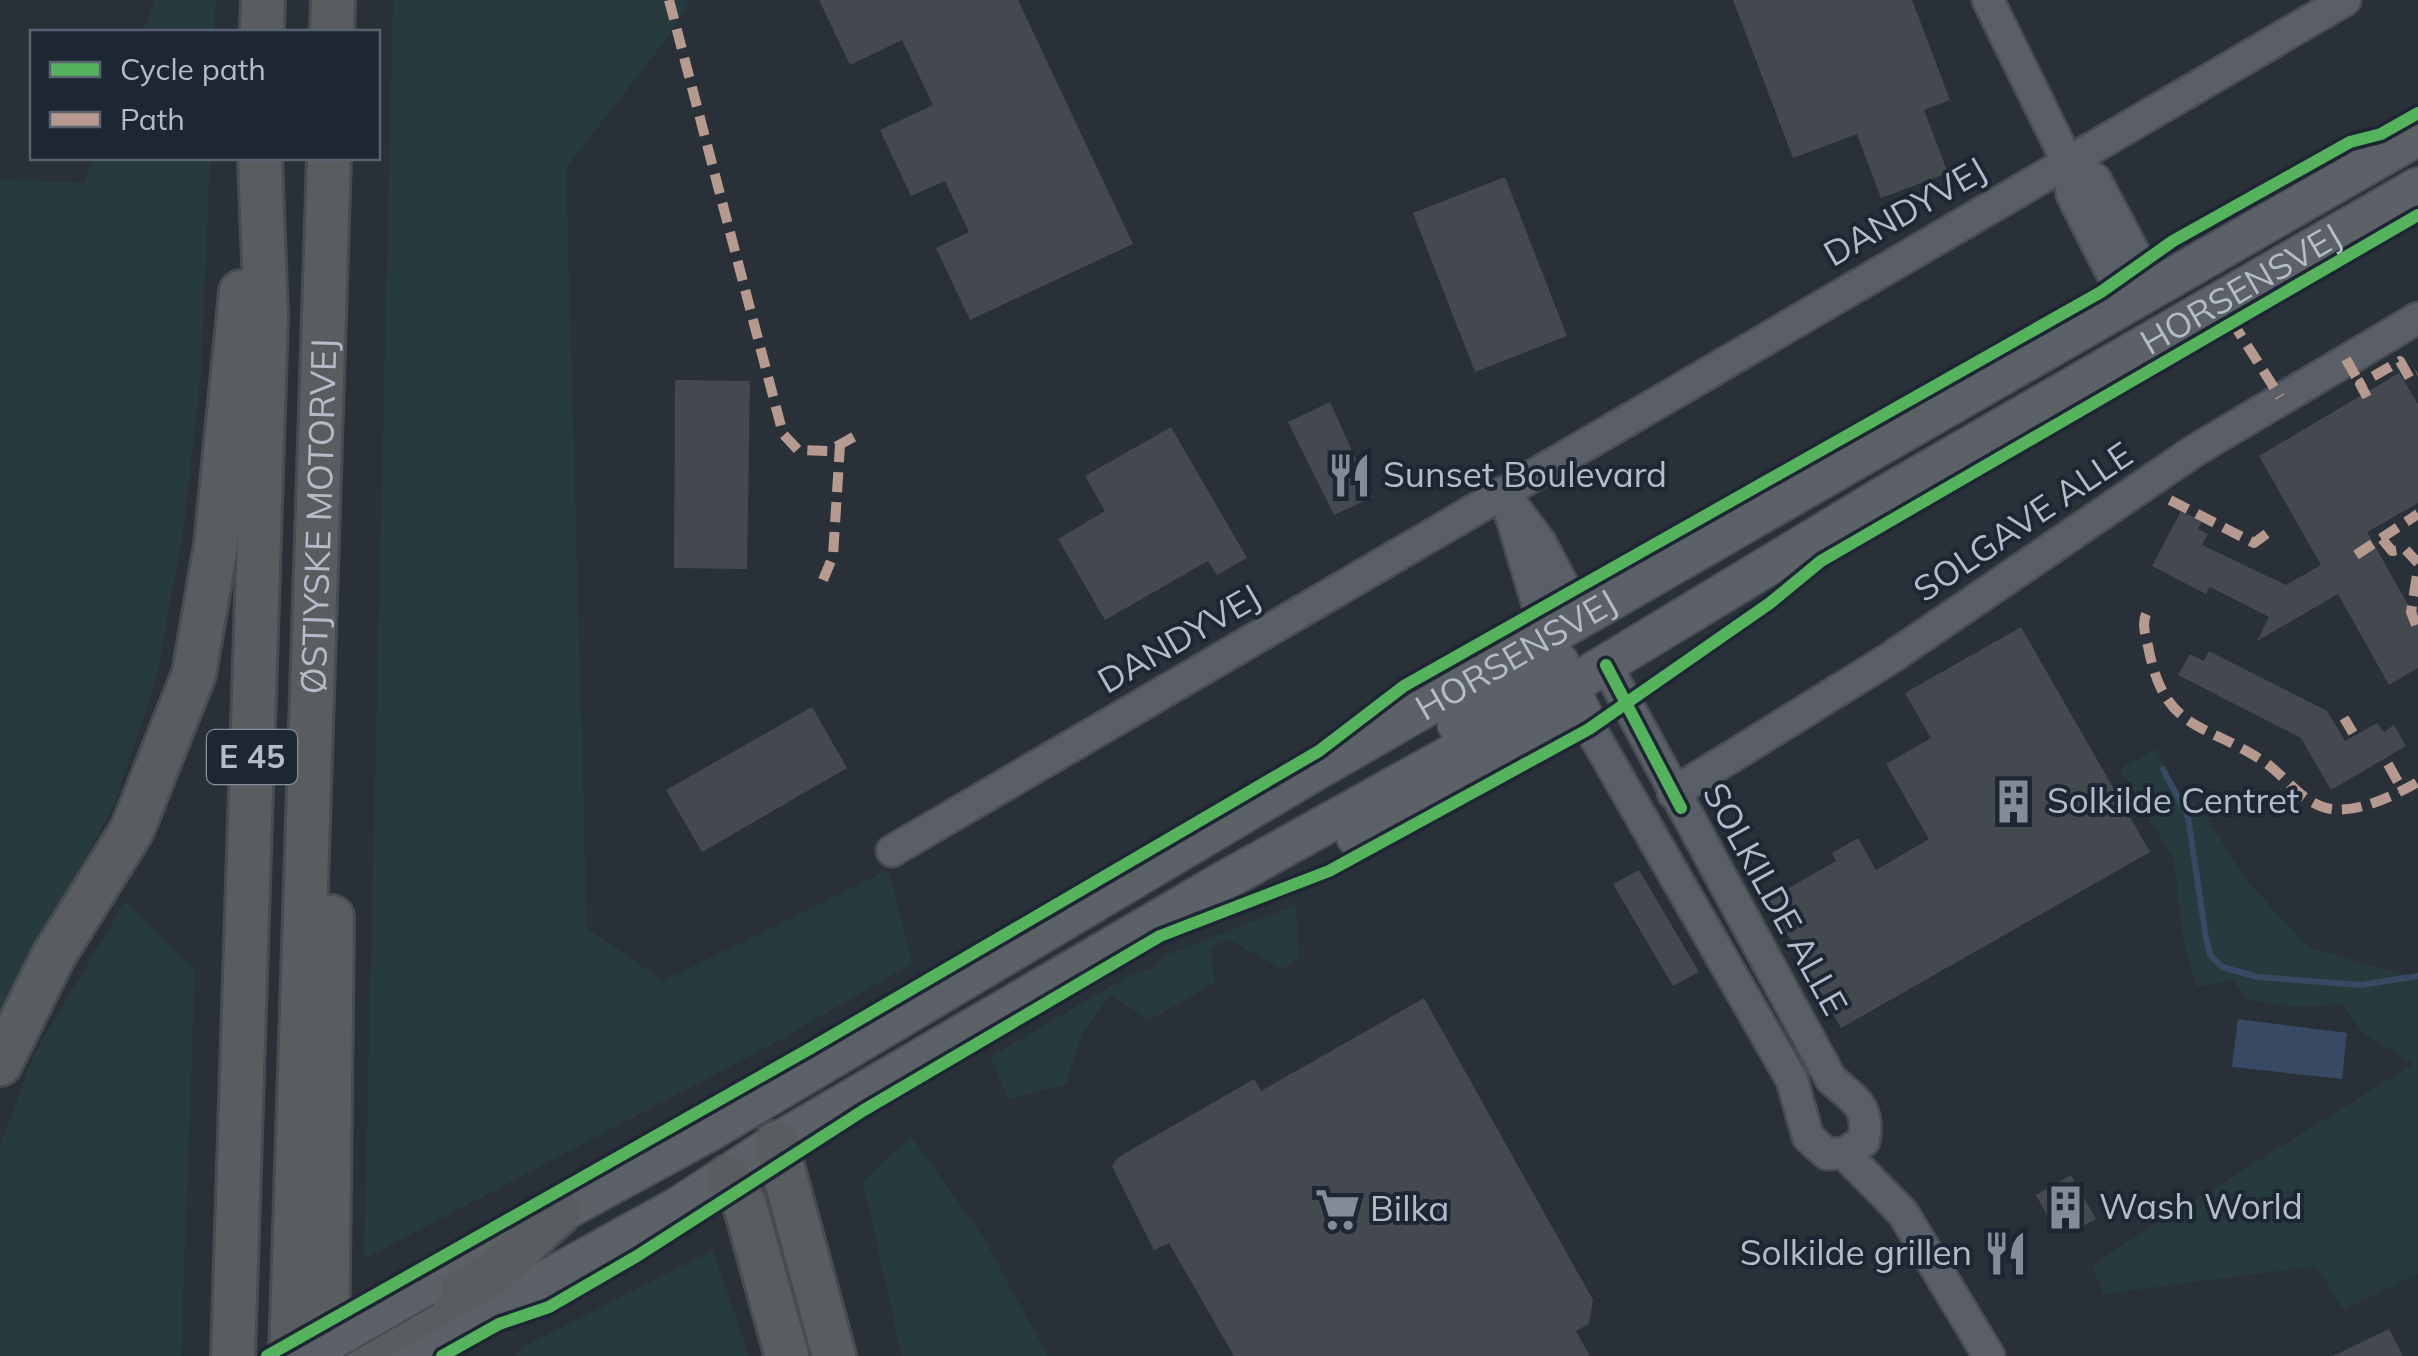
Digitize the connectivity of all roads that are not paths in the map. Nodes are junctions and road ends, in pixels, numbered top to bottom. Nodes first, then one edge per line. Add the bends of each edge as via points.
1 (263, 0) edge
2 (333, 0) edge
3 (1988, 0) edge
4 (2345, 0) edge
5 (262, 30) edge
6 (332, 30) edge
7 (2413, 138) edge
8 (258, 160) edge
9 (258, 160) edge
10 (330, 160) edge
11 (2068, 163) junction
12 (2418, 187) edge
13 (2140, 278) junction
14 (2418, 318) edge
15 (2166, 332) junction
16 (1504, 492) junction
17 (1887, 494) junction
18 (1595, 645) junction
19 (318, 662) junction
20 (1565, 676) junction
21 (1673, 792) junction
22 (892, 851) dead end
23 (1224, 881) junction
24 (0, 1064) edge
25 (747, 1135) junction
26 (1854, 1147) junction
27 (728, 1177) junction
28 (558, 1213) joint
29 (421, 1325) edge
30 (234, 1356) edge
31 (291, 1356) edge
32 (304, 1356) edge
33 (328, 1356) edge
34 (348, 1356) edge
35 (787, 1356) edge
36 (834, 1356) edge
37 (1989, 1356) edge

1 - 5 highway
2 - 6 highway
3 - 11 street
4 - 11 street, DANDYVEJ
7 - 13 main road, HORSENSVEJ
8 - 24 highway via 216,545 194,674 132,830 54,956
9 - 30 highway, ØSTJYSKE MOTORVEJ / E 45 via 266,316
10 - 19 highway, ØSTJYSKE MOTORVEJ / E 45
11 - 13 street via 2072,195 2116,280
11 - 16 street, DANDYVEJ
12 - 15 main road, HORSENSVEJ
13 - 15 main road
13 - 17 main road via 2138,319 2115,340 1939,443
13 - 18 main road, HORSENSVEJ via 1793,496 1745,547
14 - 21 street, SOLGAVE ALLE via 2194,451 1892,657
15 - 17 main road, HORSENSVEJ
16 - 18 street via 1540,542
16 - 20 street
16 - 22 street, DANDYVEJ
17 - 18 main road, HORSENSVEJ
18 - 20 main road, HORSENSVEJ
18 - 20 main road, HORSENSVEJ
18 - 21 street, SOLKILDE ALLE
19 - 31 highway, ØSTJYSKE MOTORVEJ / E 45
19 - 33 highway via 333,805
20 - 23 main road, HORSENSVEJ
20 - 23 main road via 1284,871
20 - 25 main road, HORSENSVEJ via 1315,771 973,976
20 - 26 street, SOLKILDE ALLE via 1792,1080 1808,1137 1827,1154
21 - 26 street, SOLKILDE ALLE via 1832,1079 1861,1102 1866,1116
23 - 25 main road, HORSENSVEJ
25 - 27 main road, HORSENSVEJ
25 - 28 main road, HORSENSVEJ
25 - 36 highway
26 - 37 street, SOLKILDE ALLE via 1903,1213
27 - 29 main road, HORSENSVEJ
27 - 35 highway via 745,1206
28 - 29 highway via 495,1272
29 - 32 main road, HORSENSVEJ, bridge
29 - 34 highway

